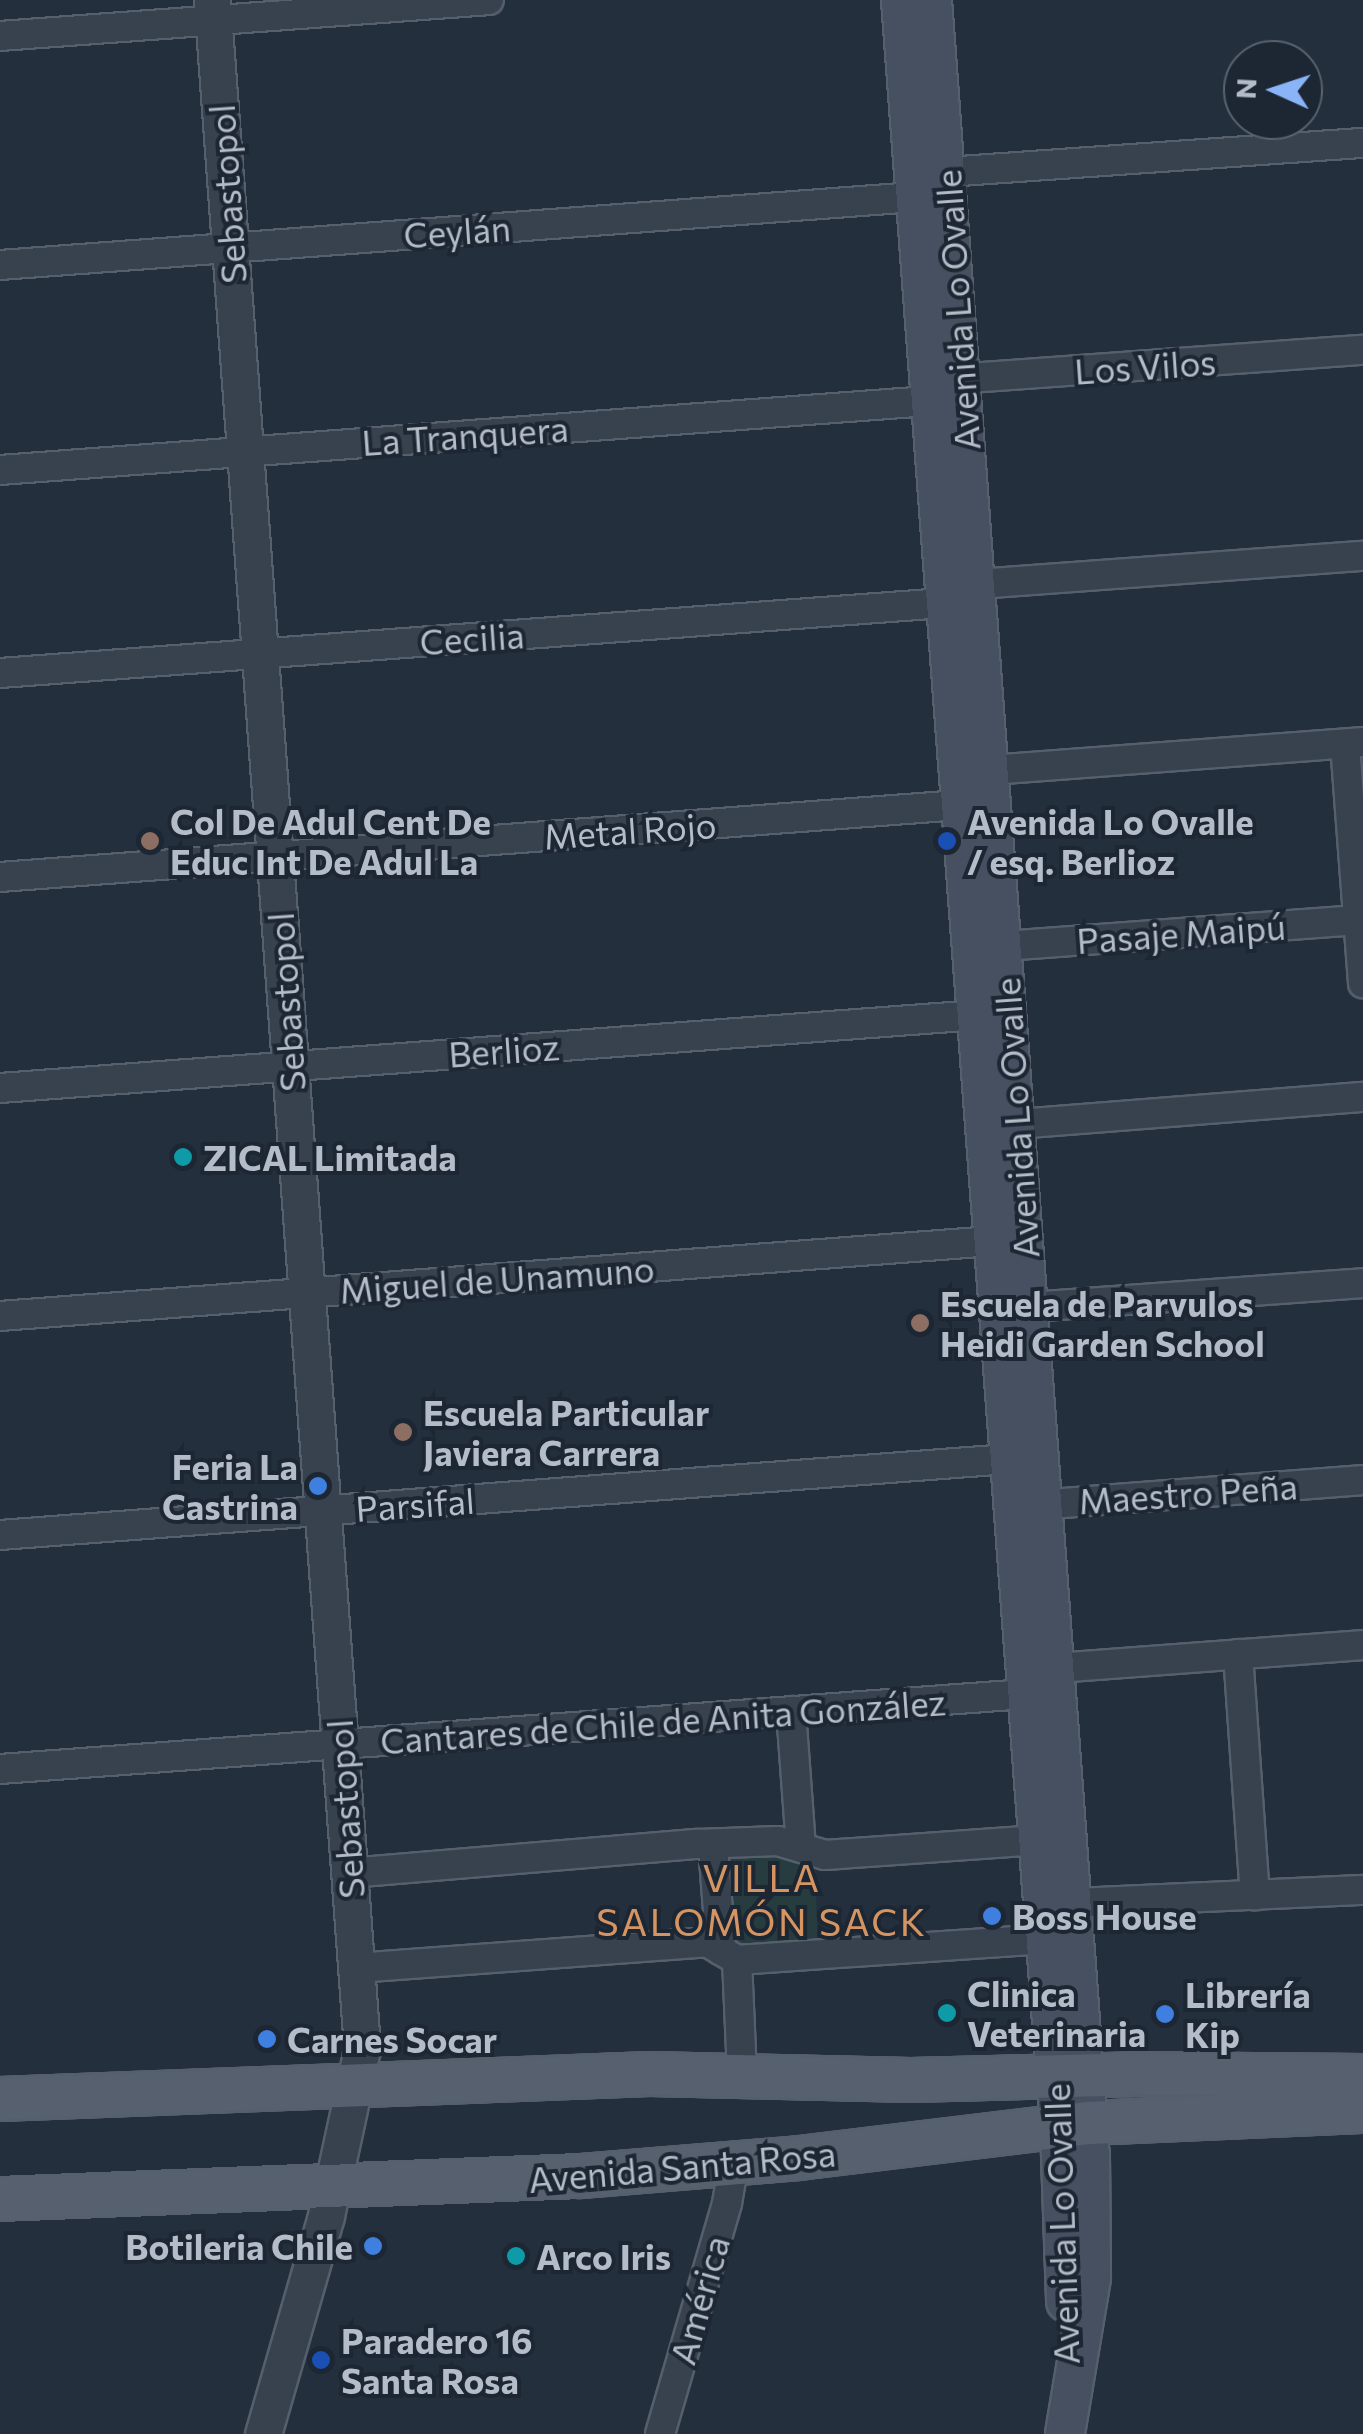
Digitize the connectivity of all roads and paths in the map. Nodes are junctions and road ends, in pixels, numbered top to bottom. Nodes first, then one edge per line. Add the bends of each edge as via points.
1 (490, 0) edge
2 (901, 0) edge
3 (932, 0) edge
4 (213, 10) edge
5 (0, 36) edge
6 (1363, 142) edge
7 (946, 172) junction
8 (915, 197) junction
9 (230, 247) junction
10 (0, 265) edge
11 (1363, 350) edge
12 (940, 387) junction
13 (246, 452) junction
14 (0, 470) edge
15 (1363, 556) edge
16 (978, 584) junction
17 (945, 603) junction
18 (260, 654) junction
19 (0, 673) edge
20 (1354, 743) edge
21 (991, 770) junction
22 (960, 805) junction
23 (275, 856) junction
24 (0, 877) edge
25 (1358, 920) junction
26 (1004, 946) junction
27 (1363, 984) edge
28 (992, 1014) junction
29 (290, 1066) junction
30 (0, 1088) edge
31 (1363, 1098) edge
32 (1017, 1124) junction
33 (993, 1242) junction
34 (1363, 1283) edge
35 (307, 1293) junction
36 (1030, 1307) junction
37 (0, 1316) edge
38 (1009, 1459) junction
39 (1363, 1480) edge
40 (1029, 1505) junction
41 (323, 1511) junction
42 (0, 1535) edge
43 (1363, 1645) edge
44 (1238, 1654) junction
45 (1057, 1668) junction
46 (1027, 1694) junction
47 (791, 1711) junction
48 (340, 1744) junction
49 (0, 1769) edge
50 (1038, 1840) junction
51 (714, 1846) junction
52 (800, 1848) junction
53 (349, 1873) junction
54 (1363, 1890) edge
55 (1255, 1895) junction
56 (1073, 1903) junction
57 (1046, 1939) junction
58 (729, 1956) junction
59 (356, 1968) junction
60 (742, 2074) junction
61 (1070, 2076) junction
62 (1363, 2076) edge
63 (362, 2078) junction
64 (0, 2099) edge
65 (1363, 2111) edge
66 (1074, 2126) junction
67 (734, 2164) junction
68 (343, 2188) junction
69 (0, 2199) edge
70 (1067, 2424) edge
71 (263, 2434) edge
72 (286, 2434) edge
73 (660, 2434) edge

1 - 4 street
2 - 8 main road, Avenida Lo Ovalle
3 - 7 main road, Avenida Lo Ovalle
4 - 5 street
4 - 9 street, Sebastopol
6 - 7 street
7 - 12 main road, Avenida Lo Ovalle
8 - 9 street, Ceylán
8 - 12 main road, Avenida Lo Ovalle
9 - 10 street, Ceylán
9 - 13 street, Sebastopol
11 - 12 street, Los Vilos
12 - 13 street, La Tranquera
12 - 16 main road, Avenida Lo Ovalle
12 - 17 main road, Avenida Lo Ovalle
13 - 14 street, La Tranquera
13 - 18 street, Sebastopol
15 - 16 street
16 - 21 main road, Avenida Lo Ovalle
17 - 18 street, Cecilia
17 - 22 main road, Avenida Lo Ovalle
18 - 19 street, Cecilia
18 - 23 street, Sebastopol
20 - 21 street
20 - 25 street
21 - 26 main road, Avenida Lo Ovalle
22 - 23 street, Metal Rojo
22 - 28 main road, Avenida Lo Ovalle
23 - 24 street, Metal Rojo
23 - 29 street, Sebastopol
25 - 26 street, Pasaje Maipú
25 - 27 street
26 - 28 main road, Avenida Lo Ovalle
28 - 29 street, Berlioz
28 - 32 main road, Avenida Lo Ovalle
28 - 33 main road, Avenida Lo Ovalle
29 - 30 street, Berlioz
29 - 35 street, Sebastopol
31 - 32 street
32 - 36 main road, Avenida Lo Ovalle
33 - 35 street, Miguel de Unamuno
33 - 38 main road, Avenida Lo Ovalle
34 - 36 street
35 - 37 street, Miguel de Unamuno
35 - 41 street, Sebastopol
36 - 40 main road, Avenida Lo Ovalle
38 - 40 main road, Avenida Lo Ovalle
38 - 41 street, Parsifal
39 - 40 street, Maestro Peña
40 - 45 main road, Avenida Lo Ovalle
40 - 46 main road, Avenida Lo Ovalle
41 - 42 street, Parsifal
41 - 48 street, Sebastopol
43 - 44 street
44 - 45 street
44 - 55 street
45 - 56 main road, Avenida Lo Ovalle
46 - 47 street, Cantares de Chile de Anita González
46 - 50 main road, Avenida Lo Ovalle
47 - 48 street, Cantares de Chile de Anita González
47 - 52 street
48 - 49 street, Cantares de Chile de Anita González
48 - 53 street, Sebastopol
50 - 52 street via 824,1855
50 - 57 main road, Avenida Lo Ovalle
51 - 52 street via 778,1842
51 - 53 street
51 - 58 street
53 - 59 street, Sebastopol
54 - 55 street
55 - 56 street
56 - 61 main road, Avenida Lo Ovalle
57 - 58 street
57 - 61 main road, Avenida Lo Ovalle
58 - 59 street via 707,1942
58 - 60 street
59 - 63 street, Sebastopol
60 - 61 main road
60 - 63 main road
61 - 62 main road
61 - 66 main road, Avenida Lo Ovalle
63 - 64 main road
63 - 68 street, Sebastopol
65 - 66 main road, Avenida Santa Rosa
66 - 67 main road, Avenida Santa Rosa
66 - 70 main road, Avenida Lo Ovalle
67 - 68 main road, Avenida Santa Rosa
67 - 73 street, América
68 - 69 main road, Avenida Santa Rosa
68 - 71 street, Sebastopol
68 - 72 street, Sebastopol

